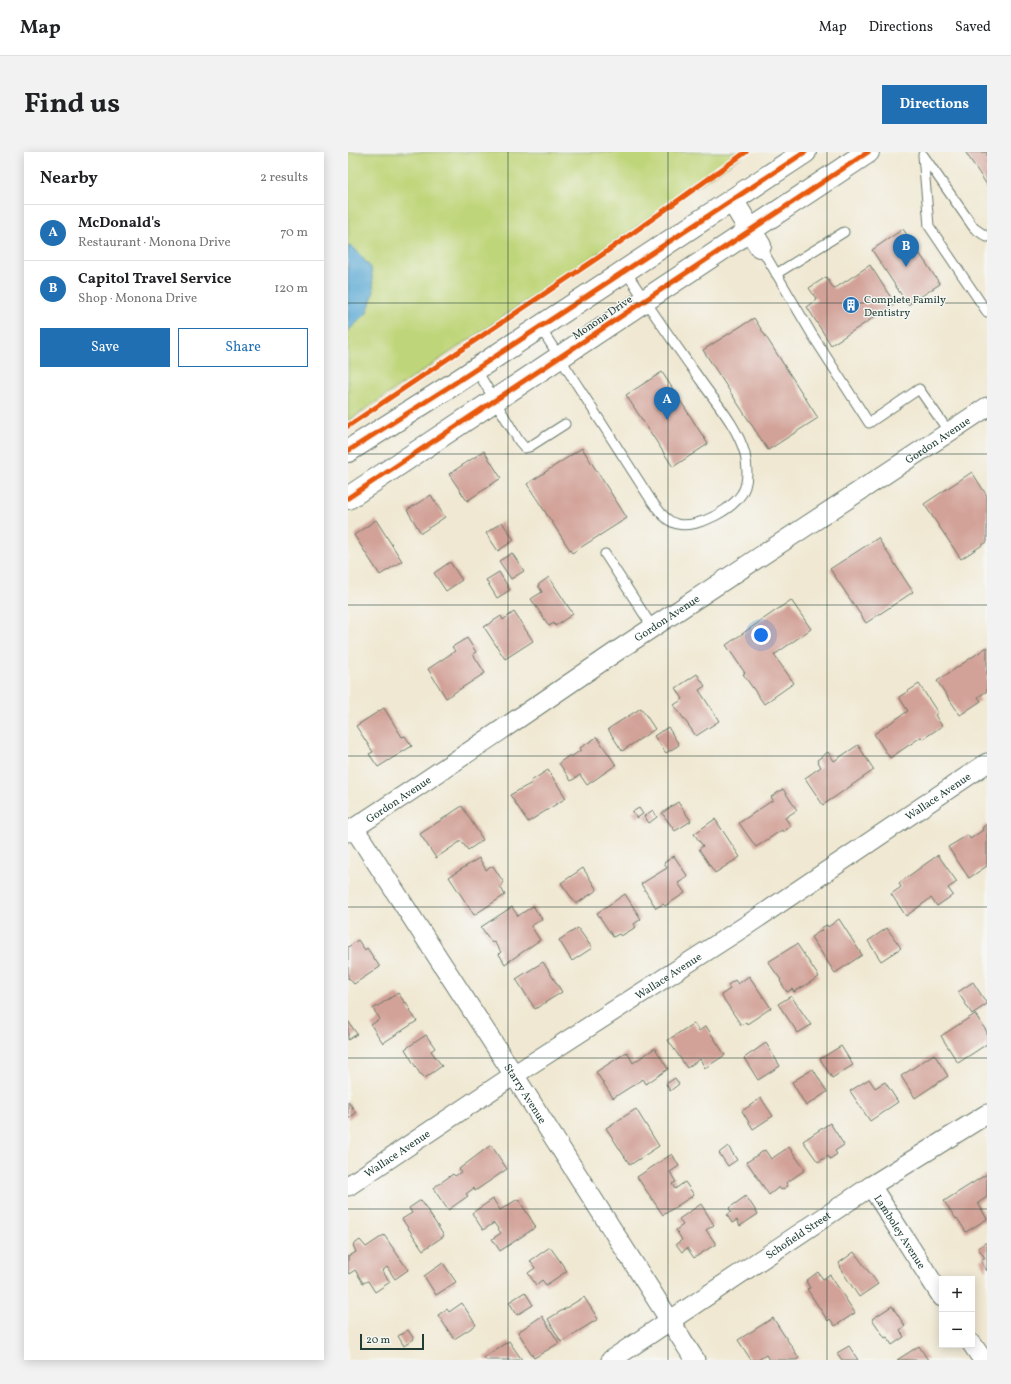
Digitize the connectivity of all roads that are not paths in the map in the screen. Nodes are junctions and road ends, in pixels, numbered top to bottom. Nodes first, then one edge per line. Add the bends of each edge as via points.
1 (805, 152) edge
2 (868, 152) edge
3 (922, 153) edge
4 (732, 200) junction
5 (844, 232) dead end
6 (987, 237) edge
7 (756, 238) junction
8 (625, 270) junction
9 (776, 274) junction
10 (644, 301) junction
11 (987, 312) edge
12 (540, 327) junction
13 (560, 357) junction
14 (476, 369) junction
15 (495, 400) junction
16 (987, 407) edge
17 (564, 424) dead end
18 (949, 432) junction
19 (348, 451) edge
20 (348, 498) edge
21 (605, 554) dead end
22 (653, 628) junction
23 (987, 763) edge
24 (351, 830) edge
25 (514, 1075) junction
26 (987, 1114) edge
27 (348, 1186) edge
28 (871, 1186) junction
29 (939, 1292) edge
30 (670, 1321) junction
31 (975, 1348) edge
32 (611, 1360) edge
33 (695, 1360) edge
34 (983, 1360) edge

1 - 4 street
2 - 7 street, Monona Drive
3 - 6 lane via 974,228
3 - 11 lane via 929,226
4 - 7 street
4 - 8 street
5 - 9 lane
7 - 9 lane
7 - 10 street, Monona Drive
8 - 10 lane
8 - 12 street
9 - 18 lane via 869,423 919,389
10 - 13 street, Monona Drive
10 - 13 lane via 735,429 744,454 747,471 745,488 734,503 712,518 693,524 677,524 665,518
12 - 13 lane
12 - 14 street
13 - 15 street, Monona Drive
14 - 15 lane
14 - 19 street
15 - 17 lane via 525,448
15 - 20 street, Monona Drive
16 - 18 street, Gordon Avenue
18 - 22 street, Gordon Avenue
21 - 22 lane
22 - 24 street, Gordon Avenue via 452,765
23 - 25 street, Wallace Avenue via 750,923
24 - 25 street, Starry Avenue
25 - 27 street, Wallace Avenue
25 - 30 street, Starry Avenue
26 - 28 street, Schofield Street
28 - 29 street, Lamboley Avenue
28 - 30 street, Schofield Street
30 - 32 street, Schofield Street
30 - 33 street, Starry Avenue
31 - 34 street

